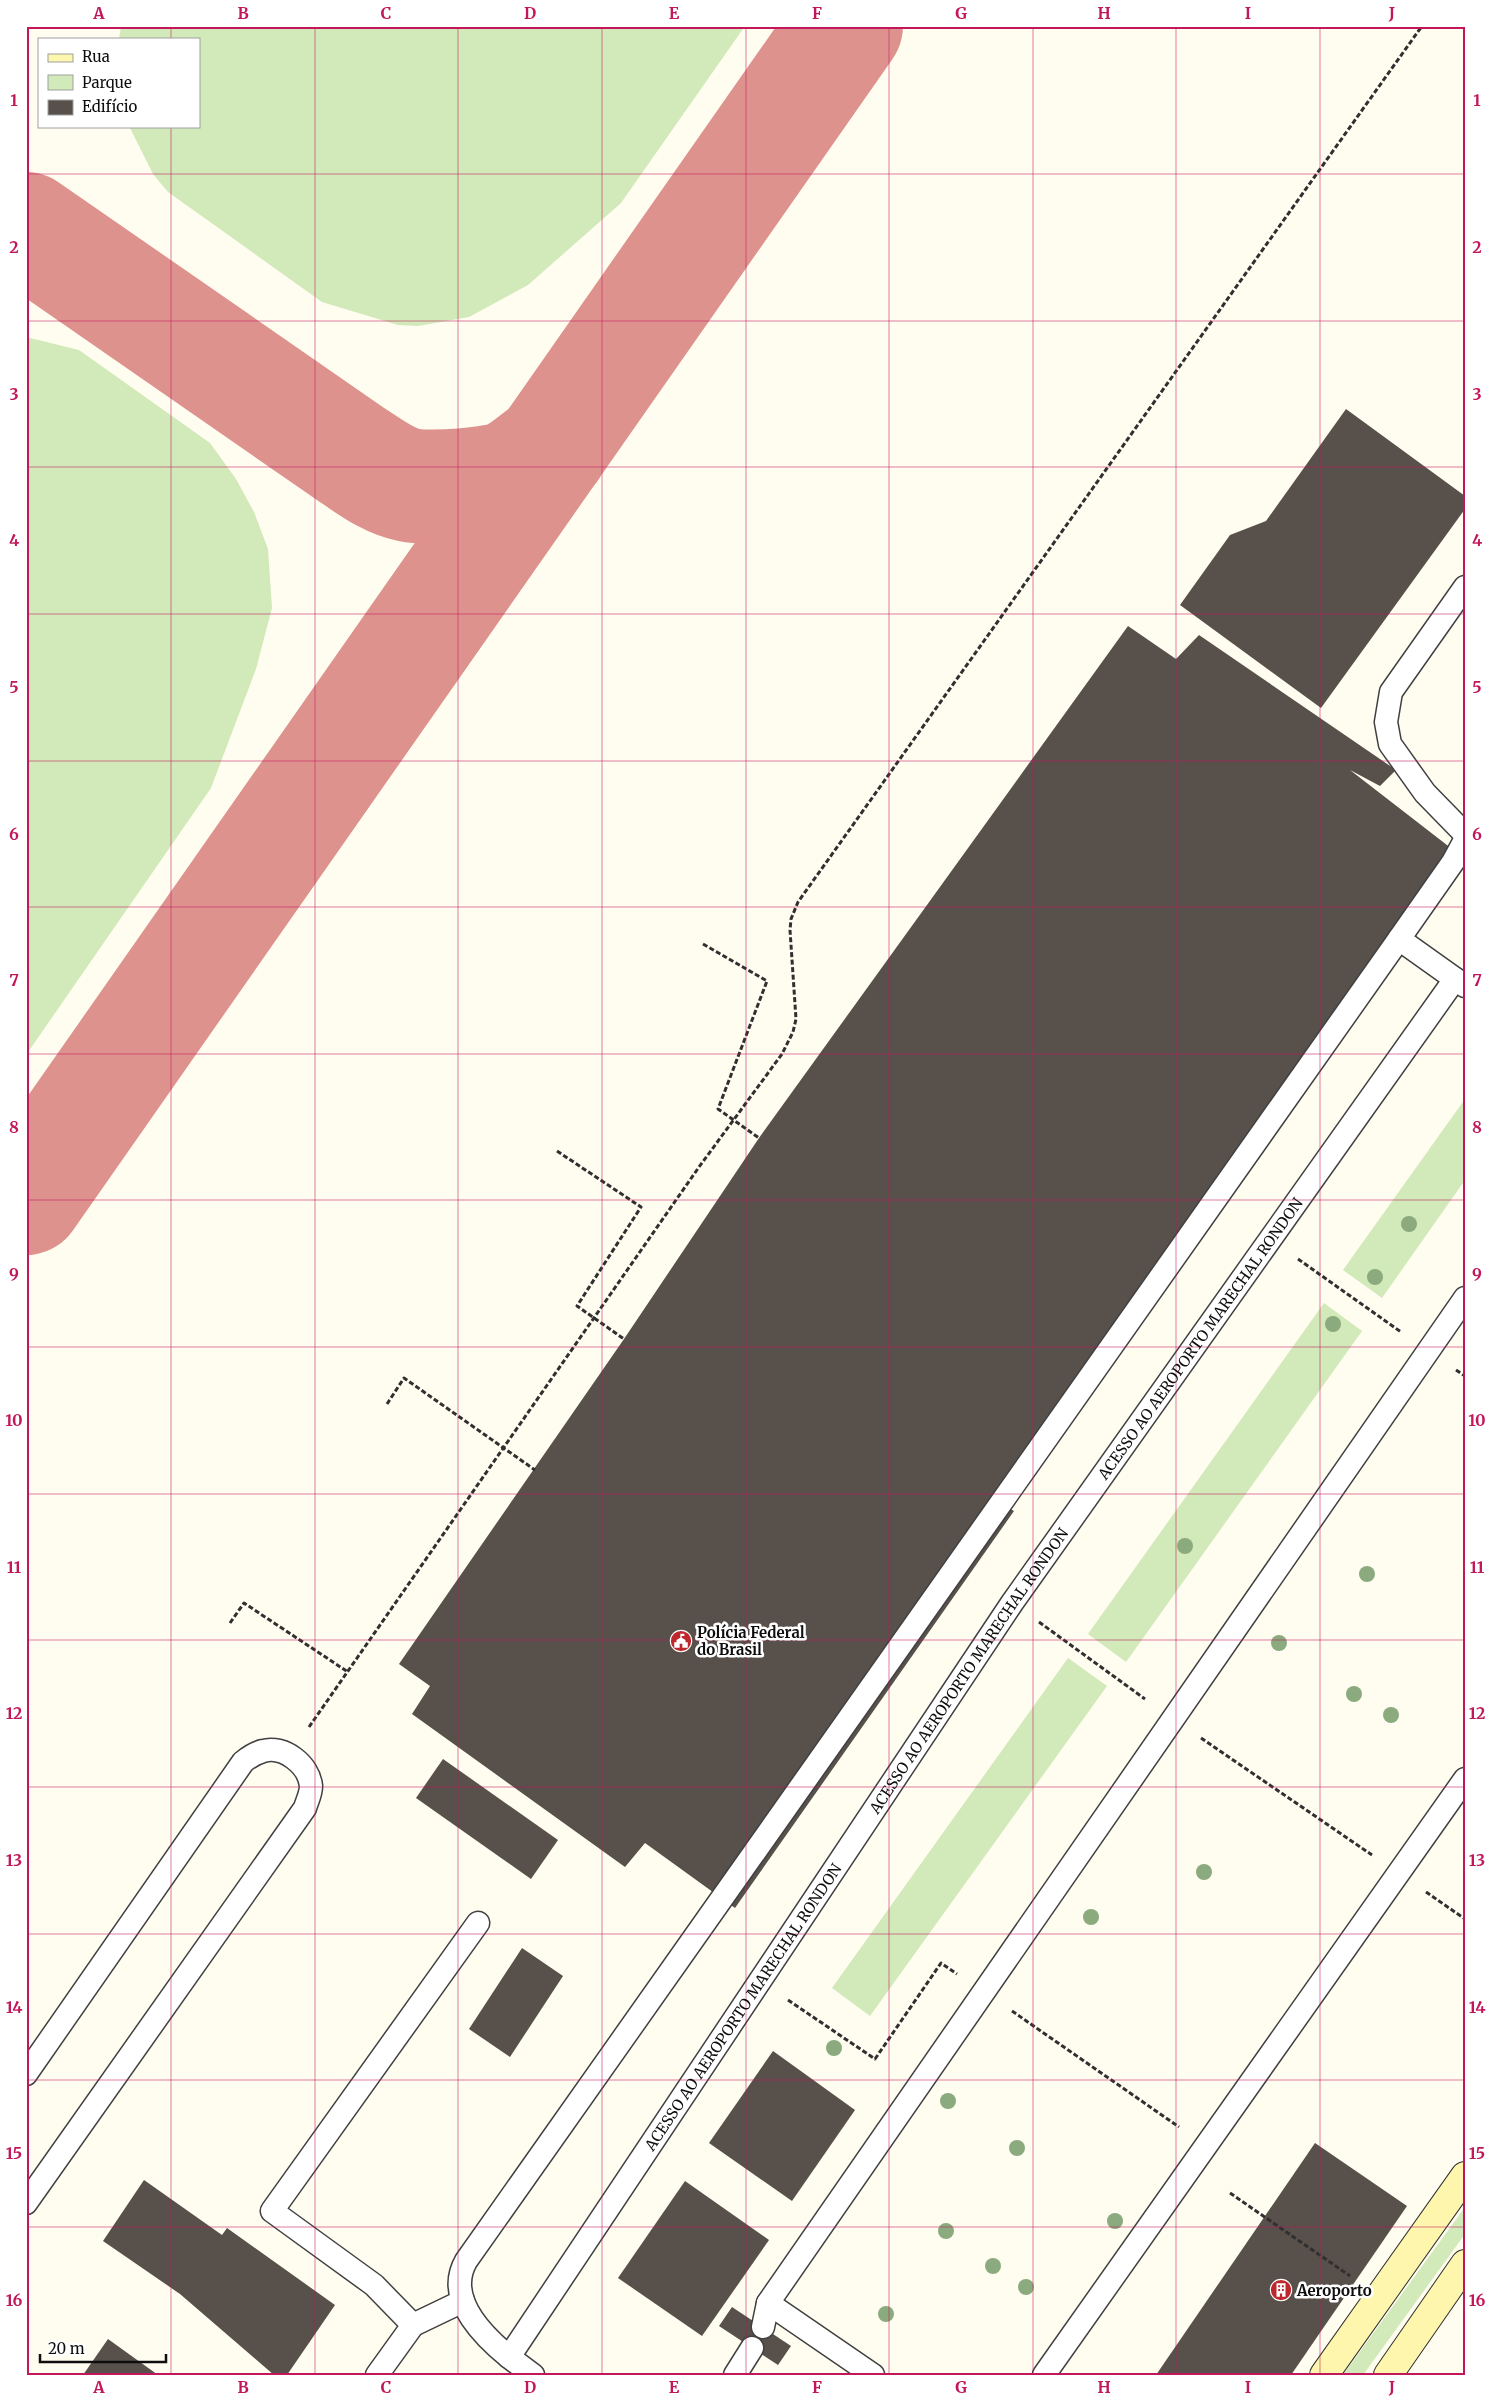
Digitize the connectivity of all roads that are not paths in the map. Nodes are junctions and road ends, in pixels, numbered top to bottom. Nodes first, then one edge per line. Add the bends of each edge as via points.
1 (1465, 587) edge
2 (1465, 834) edge
3 (1465, 840) edge
4 (1399, 939) junction
5 (1460, 982) edge
6 (1465, 1298) edge
7 (1465, 1779) edge
8 (478, 1923) dead end
9 (26, 2074) edge
10 (1465, 2176) edge
11 (26, 2203) edge
12 (1465, 2264) edge
13 (463, 2301) junction
14 (768, 2303) junction
15 (413, 2325) junction
16 (763, 2328) dead end
17 (752, 2348) dead end
18 (509, 2358) junction
19 (377, 2375) edge
20 (533, 2375) edge
21 (735, 2375) edge
22 (874, 2375) edge
23 (1044, 2375) edge
24 (1324, 2375) edge
25 (1388, 2375) edge

1 - 2 lane via 1391,692 1386,722 1390,744 1425,793
3 - 4 lane via 1454,862
4 - 5 lane
4 - 13 lane via 466,2260 461,2269
5 - 18 lane, ACESSO AO AEROPORTO MARECHAL RONDON via 1269,1239 1012,1603
6 - 14 lane
7 - 23 lane
8 - 15 lane via 272,2211 374,2285
9 - 11 lane via 243,1762 264,1750 276,1750 299,1762 310,1780 305,1808
10 - 24 main road
12 - 25 main road
13 - 15 lane
13 - 18 lane via 487,2339
14 - 16 lane
14 - 22 lane
15 - 19 lane
17 - 21 lane
18 - 20 lane

